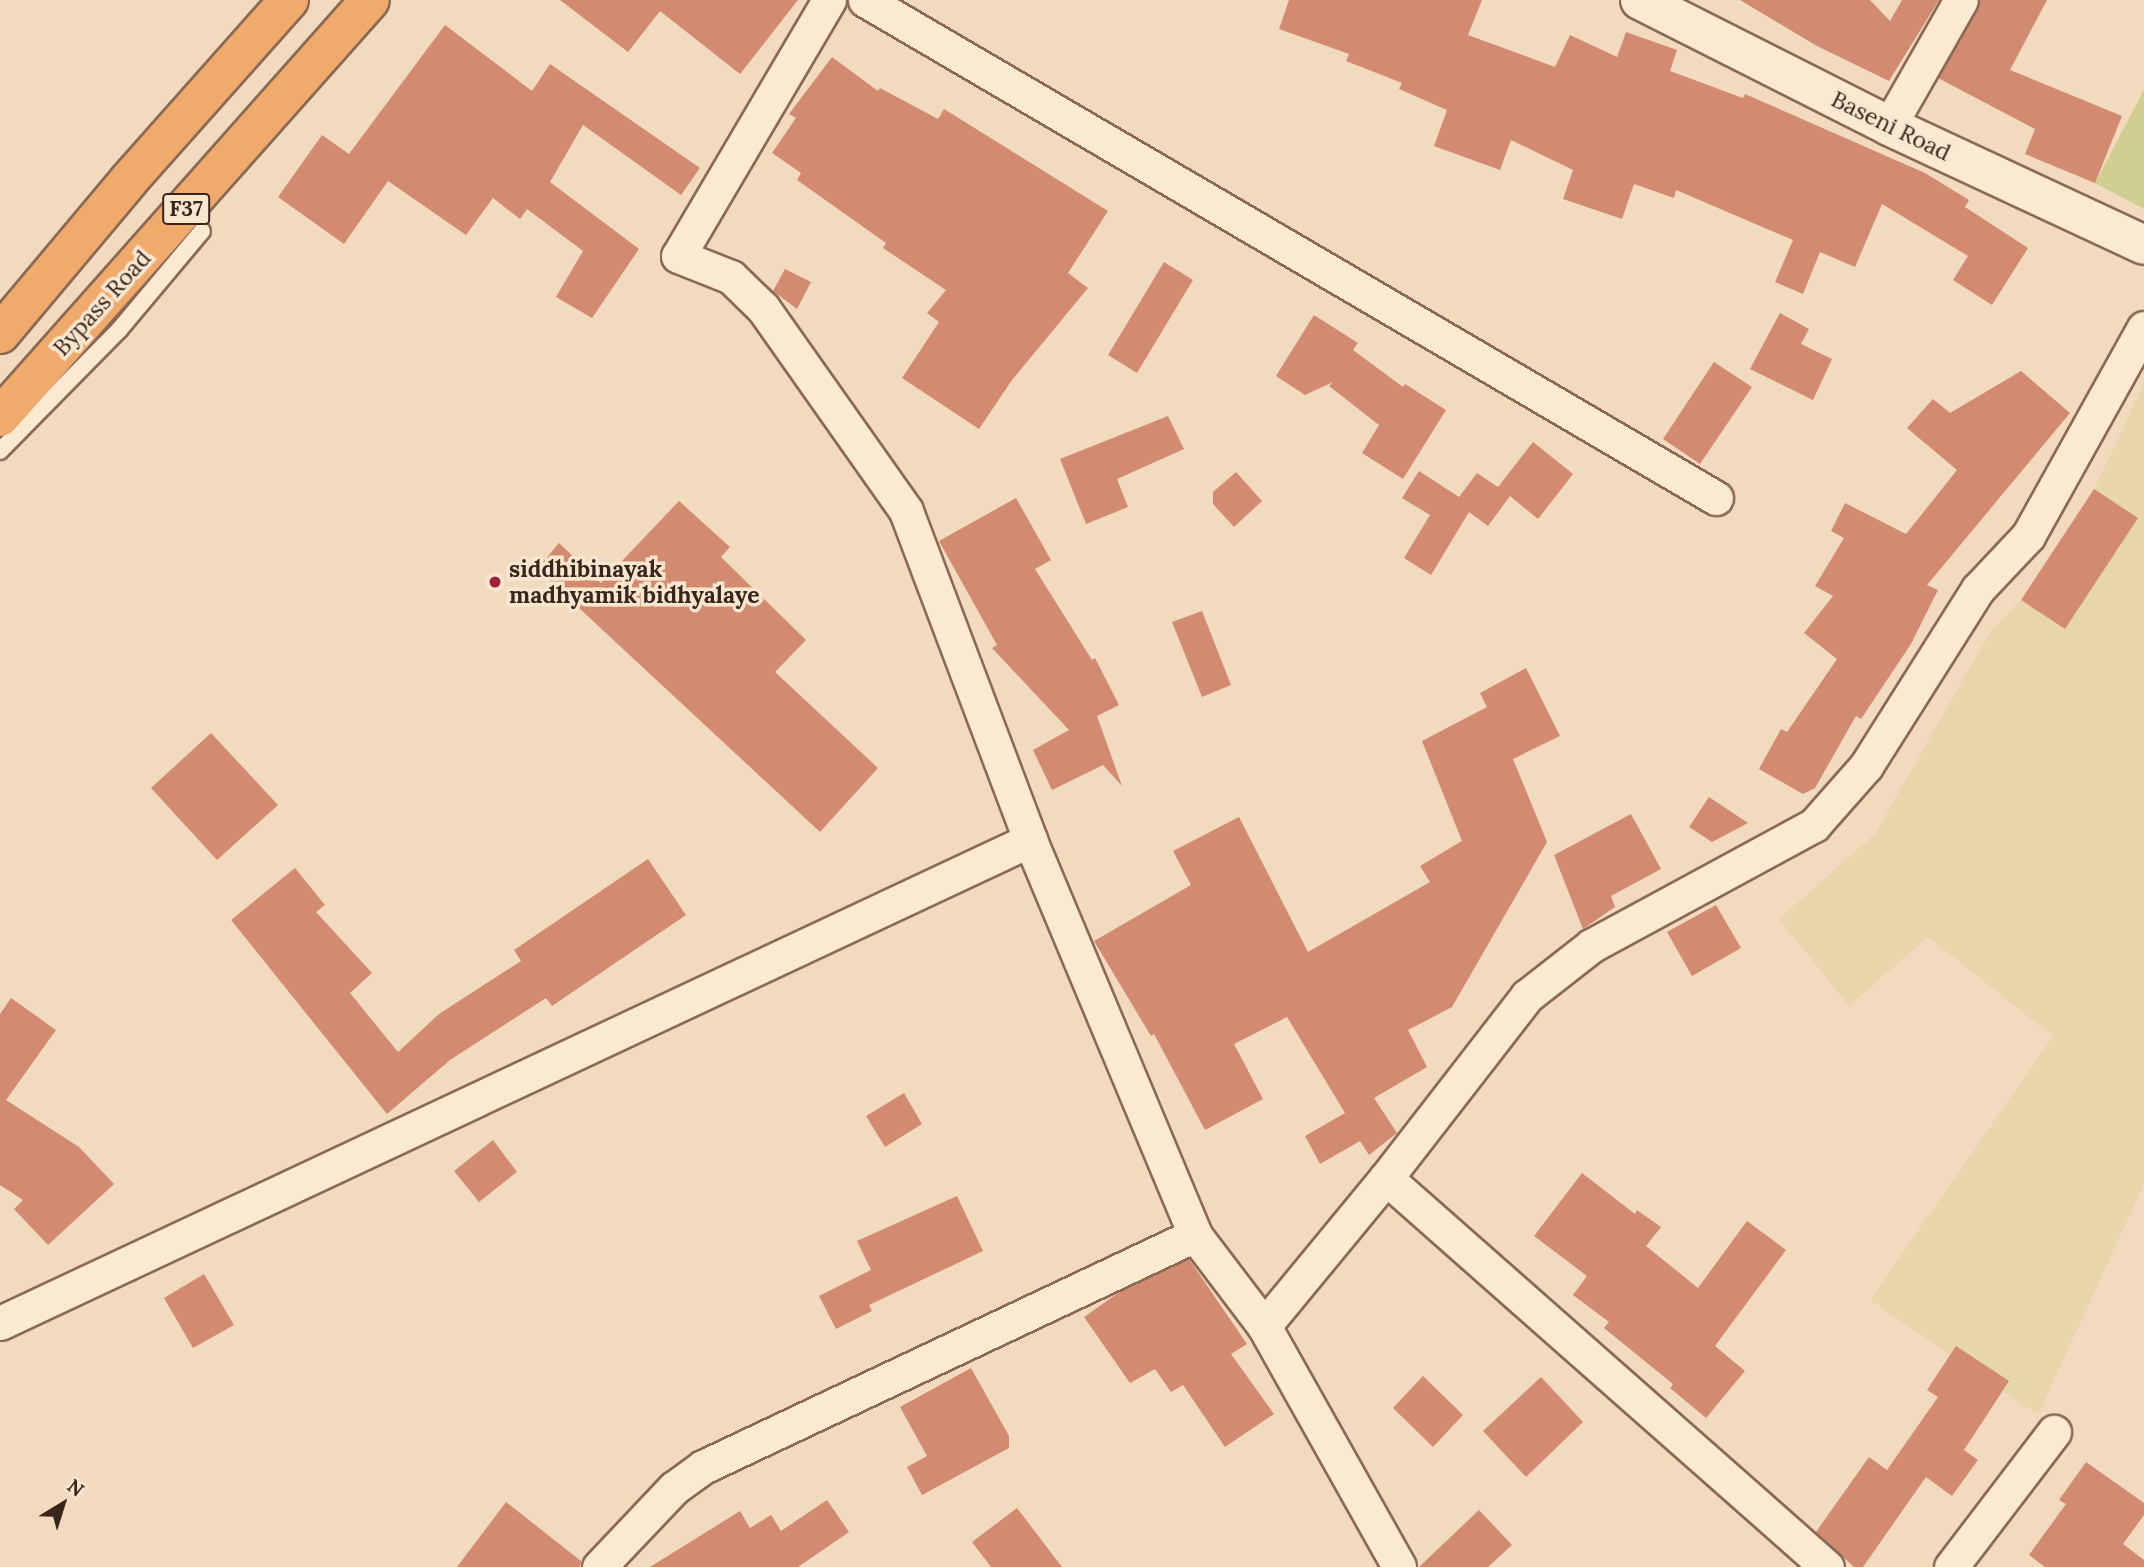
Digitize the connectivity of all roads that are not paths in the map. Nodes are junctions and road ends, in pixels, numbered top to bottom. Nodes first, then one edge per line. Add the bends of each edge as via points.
1 (289, 0) edge
2 (370, 0) edge
3 (829, 0) edge
4 (865, 0) edge
5 (1640, 0) edge
6 (1961, 0) edge
7 (1889, 126) junction
8 (202, 232) dead end
9 (2144, 245) edge
10 (2144, 328) edge
11 (0, 334) edge
12 (0, 417) edge
13 (0, 451) edge
14 (1716, 498) dead end
15 (1030, 840) junction
16 (1386, 1178) junction
17 (1195, 1235) junction
18 (0, 1323) edge
19 (1264, 1326) junction
20 (2054, 1432) dead end
21 (599, 1567) edge
22 (1399, 1567) edge
23 (1827, 1567) edge
24 (1951, 1567) edge

1 - 11 highway, F37
2 - 12 highway, Bypass Road / F37
3 - 15 street via 678,256 731,277 763,308 906,511
4 - 14 street
5 - 7 street, Baseni Road
6 - 7 street
7 - 9 street, Baseni Road
8 - 13 lane via 119,330
10 - 16 street via 2028,536 1978,589 1866,766 1823,815 1814,825 1591,946 1527,996
15 - 17 street
15 - 18 street
16 - 19 street
16 - 23 street
17 - 19 street
17 - 21 street via 703,1467 674,1488
19 - 22 street
20 - 24 street

